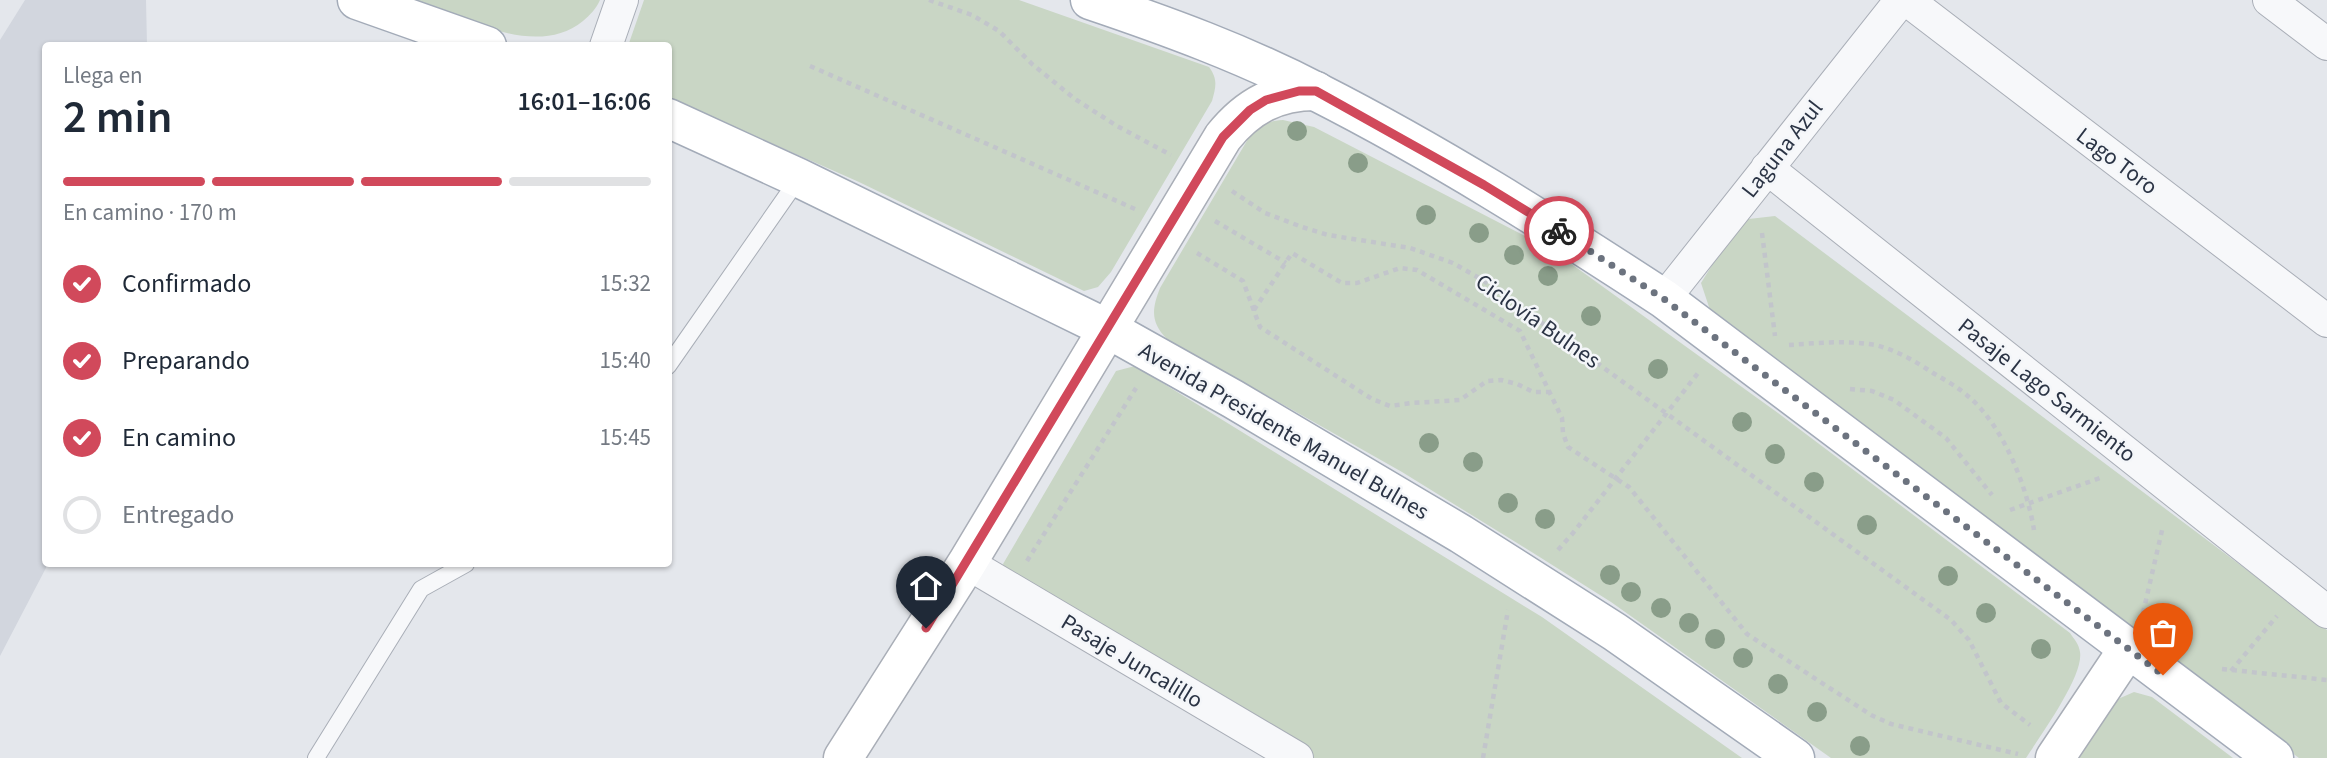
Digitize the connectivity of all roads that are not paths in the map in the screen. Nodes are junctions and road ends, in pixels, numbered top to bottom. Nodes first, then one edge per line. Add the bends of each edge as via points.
1 (357, 0) edge
2 (622, 0) edge
3 (1090, 0) edge
4 (1901, 0) edge
5 (1908, 0) edge
6 (2269, 0) edge
7 (475, 42) edge
8 (607, 42) edge
9 (2327, 44) edge
10 (1316, 91) junction
11 (672, 120) edge
12 (1767, 168) junction
13 (799, 178) junction
14 (1664, 299) junction
15 (2327, 321) edge
16 (1108, 329) junction
17 (672, 360) edge
18 (967, 564) junction
19 (461, 567) edge
20 (2327, 612) edge
21 (2135, 637) junction
22 (2050, 745) edge
23 (316, 758) edge
24 (844, 758) edge
25 (1297, 758) edge
26 (1795, 758) edge
27 (2274, 758) edge

1 - 7 main road
2 - 8 street
3 - 10 main road via 1217,46
4 - 12 street, Laguna Azul
5 - 15 street, Lago Toro
6 - 9 street
10 - 14 main road via 1484,185
10 - 16 main road via 1282,94 1250,110 1223,137 1224,186
11 - 13 main road, Avenida Presidente Manuel Bulnes
12 - 14 street, Laguna Azul
12 - 20 street, Pasaje Lago Sarmiento
13 - 16 main road, Avenida Presidente Manuel Bulnes
13 - 17 lane
14 - 21 main road
16 - 18 main road
16 - 26 main road, Avenida Presidente Manuel Bulnes via 1531,578
18 - 24 main road
18 - 25 street, Pasaje Juncalillo
19 - 23 lane via 421,589
21 - 22 main road
21 - 27 main road

